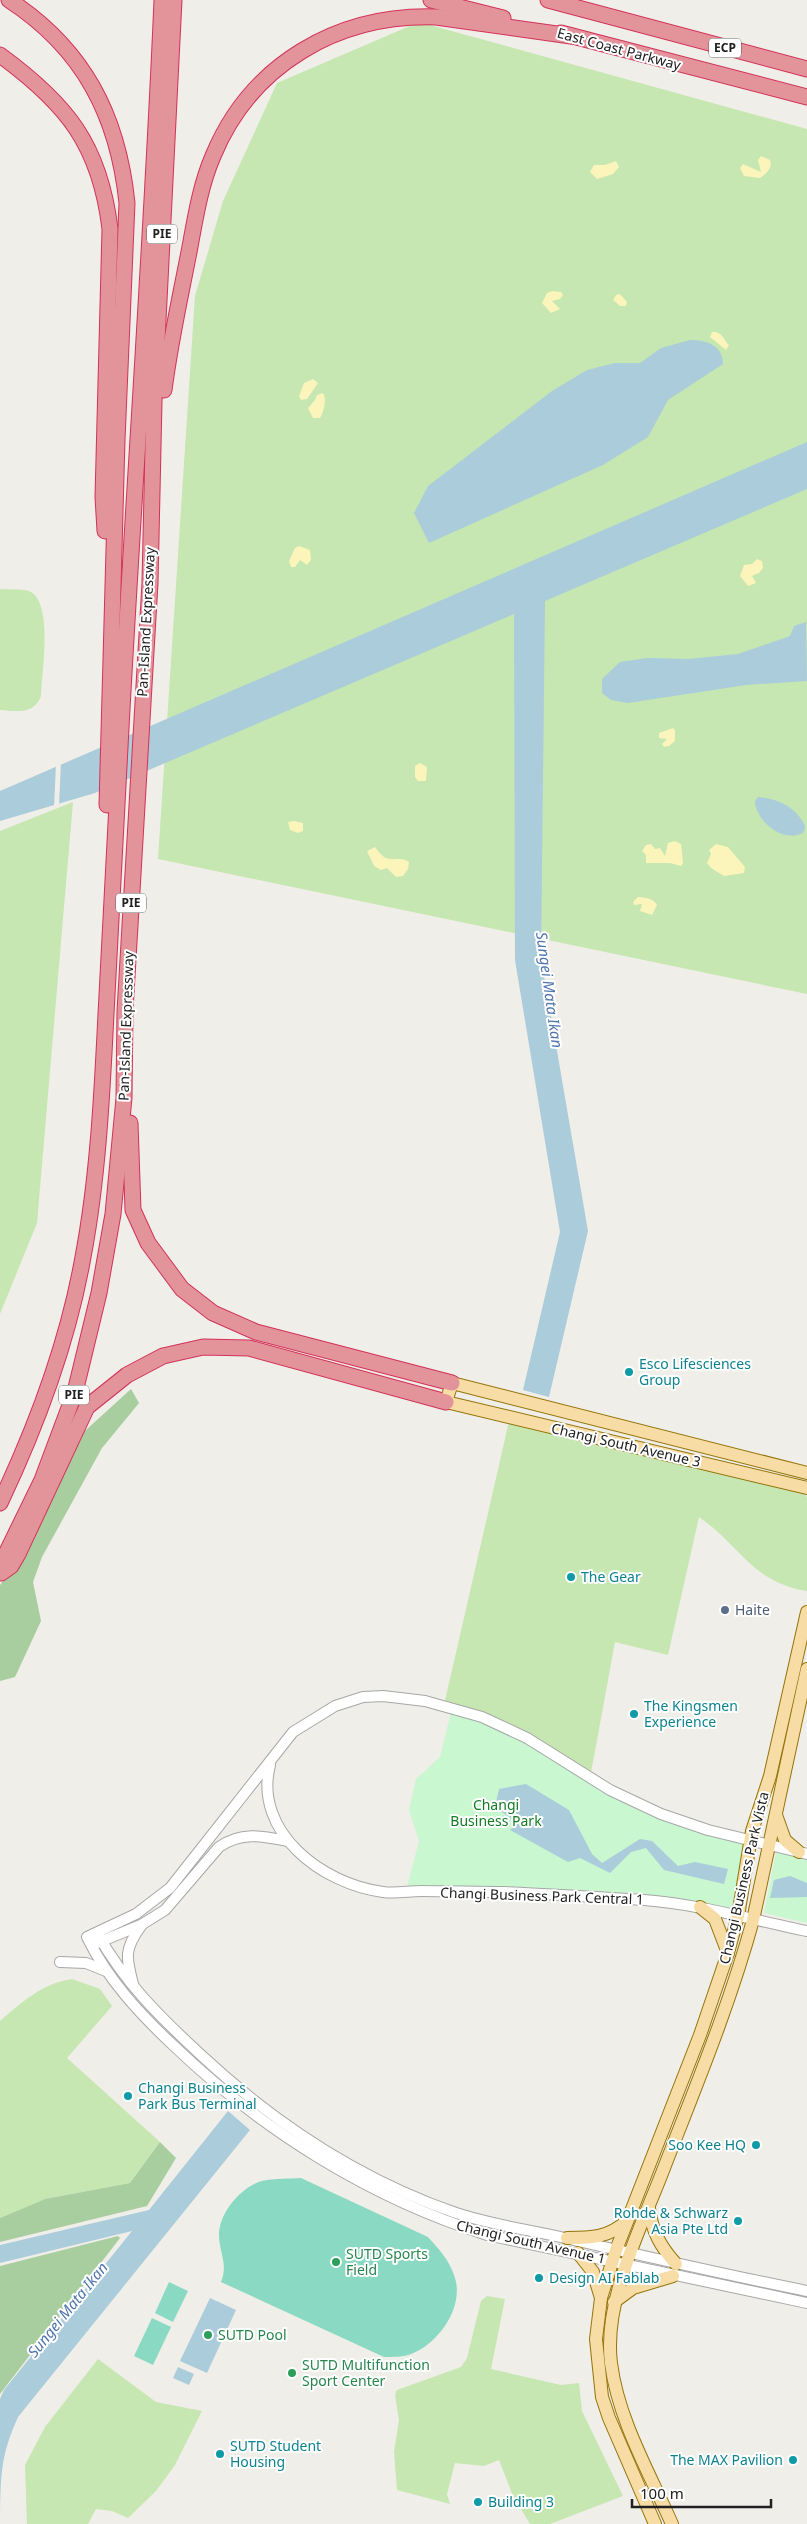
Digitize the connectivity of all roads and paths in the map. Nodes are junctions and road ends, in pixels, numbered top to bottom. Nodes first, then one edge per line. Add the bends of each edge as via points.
1 (9, 0) edge
2 (162, 0) edge
3 (174, 0) edge
4 (431, 0) edge
5 (548, 0) edge
6 (571, 36) junction
7 (0, 55) edge
8 (807, 69) edge
9 (807, 97) edge
10 (154, 468) junction
11 (111, 627) junction
12 (115, 733) junction
13 (124, 1098) junction
14 (452, 1383) junction
15 (446, 1402) junction
16 (807, 1473) edge
17 (788, 1484) junction
18 (807, 1488) edge
19 (807, 1497) edge
20 (0, 1503) edge
21 (0, 1566) edge
22 (0, 1574) edge
23 (807, 1612) edge
24 (807, 1669) edge
25 (271, 1761) junction
26 (776, 1813) junction
27 (288, 1841) junction
28 (751, 1842) junction
29 (768, 1846) junction
30 (803, 1853) edge
31 (700, 1907) junction
32 (738, 1916) junction
33 (753, 1920) junction
34 (141, 1925) junction
35 (807, 1931) edge
36 (99, 1937) junction
37 (728, 1953) junction
38 (60, 1962) dead end
39 (106, 1971) junction
40 (134, 1990) junction
41 (649, 2208) junction
42 (629, 2219) junction
43 (567, 2238) junction
44 (578, 2253) junction
45 (614, 2256) junction
46 (629, 2259) junction
47 (674, 2270) junction
48 (807, 2291) edge
49 (601, 2298) junction
50 (614, 2303) junction
51 (807, 2303) edge
52 (655, 2524) edge
53 (672, 2524) edge

1 - 11 highway via 46,29 79,66 104,108 121,160 126,203
2 - 12 highway, PIE via 155,167
3 - 10 highway, PIE via 154,401
4 - 6 highway, East Coast Parkway / ECP
5 - 8 highway, East Coast Parkway / ECP
6 - 9 highway, East Coast Parkway / ECP
6 - 10 highway via 436,17 414,17 344,30 294,54 276,68 241,108 212,157 170,345
7 - 11 highway via 44,89 75,126 100,172 106,199 110,246 103,497
10 - 13 highway, Pan-Island Expressway / PIE via 125,1011
11 - 12 highway
12 - 20 highway, PIE via 102,1091 83,1258 62,1347 20,1461
13 - 14 highway via 130,1118 133,1210 148,1243 182,1289 213,1313 256,1332
13 - 21 highway, Pan-Island Expressway / PIE via 113,1214 99,1293 75,1392 42,1480
14 - 15 main road
14 - 16 main road, Changi South Avenue 3
15 - 17 main road, Changi South Avenue 3
15 - 22 highway via 249,1348 202,1347 163,1356 127,1375 87,1407 18,1554 11,1566
17 - 18 main road, Changi South Avenue 3
17 - 19 main road
23 - 28 main road, Changi Business Park Vista via 770,1776
24 - 26 main road, Changi Business Park Vista
25 - 27 street, Changi Business Park Central 1 via 266,1780 267,1797 278,1829
25 - 28 street via 293,1732 335,1706 383,1696 425,1701 482,1717 523,1736 640,1805 685,1824
25 - 36 street via 170,1888
26 - 29 main road, Changi Business Park Vista
26 - 30 main road via 777,1824 785,1840
27 - 31 street, Changi Business Park Central 1 via 304,1857 336,1878 384,1892 505,1892 646,1900
27 - 34 street via 265,1836 238,1836 219,1847 165,1910
28 - 29 street
28 - 32 main road, Changi Business Park Vista
29 - 30 street
29 - 33 main road, Changi Business Park Vista
31 - 32 street, Changi Business Park Central 1
31 - 37 main road via 714,1919
32 - 33 street, Changi Business Park Central 1
32 - 37 main road, Changi Business Park Vista
33 - 35 street, Changi Business Park Central 1
33 - 41 main road, Changi Business Park Vista via 731,1992
34 - 36 street
34 - 40 street via 127,1951
36 - 39 street, Changi South Avenue 1 via 89,1942
36 - 40 street, Changi South Avenue 1
37 - 42 main road, Changi Business Park Vista
38 - 39 street via 86,1963
39 - 44 street, Changi South Avenue 1 via 149,2022 195,2067 261,2119 333,2168 440,2220 494,2236
40 - 43 street, Changi South Avenue 1 via 228,2080 338,2159 387,2185 456,2213 511,2228
41 - 46 main road, Changi Business Park Vista
41 - 47 main road via 656,2236
42 - 43 main road via 601,2237
42 - 45 main road, Changi Business Park Vista
43 - 45 street, Changi South Avenue 1
44 - 45 street, Changi South Avenue 1
44 - 49 main road via 592,2272
45 - 46 street, Changi South Avenue 1
45 - 49 main road, Changi Business Park Vista
46 - 47 street, Changi South Avenue 1
46 - 50 main road, Changi Business Park Vista
47 - 48 street, Changi South Avenue 1
47 - 50 main road via 633,2288
47 - 51 street, Changi South Avenue 1
49 - 52 main road, Changi Business Park Vista via 596,2339 602,2397
50 - 53 main road, Changi Business Park Vista via 610,2341 615,2388

